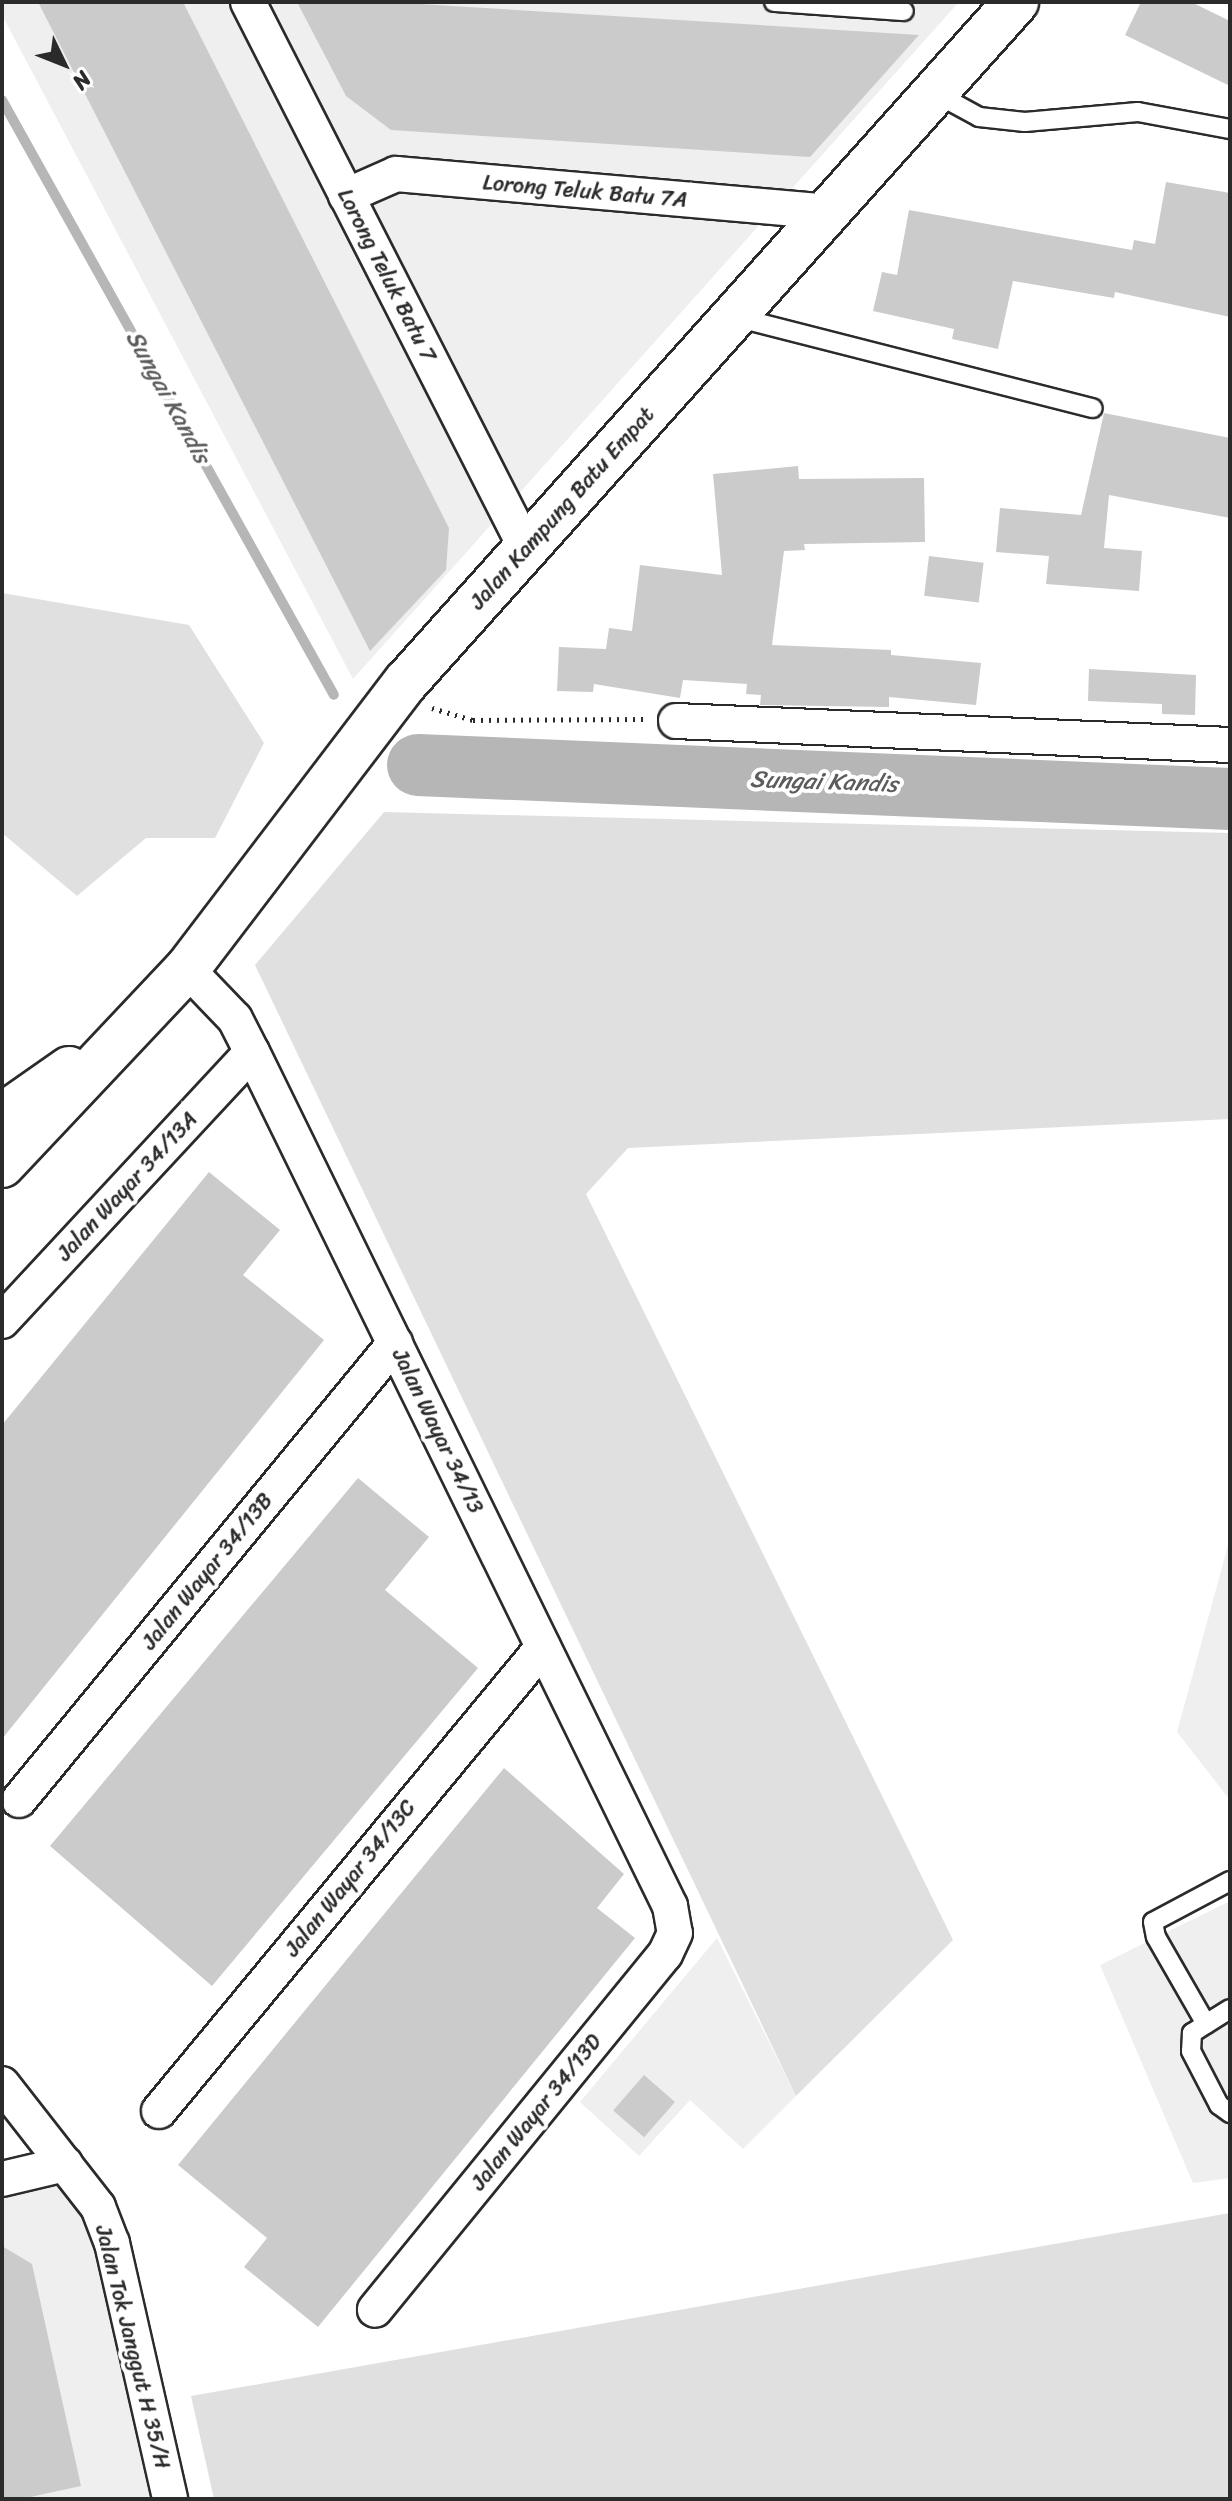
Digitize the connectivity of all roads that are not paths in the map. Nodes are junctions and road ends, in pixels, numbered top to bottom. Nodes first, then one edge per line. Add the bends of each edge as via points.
1 (248, 2) edge
2 (774, 2) edge
3 (1016, 2) edge
4 (904, 11) dead end
5 (935, 93) junction
6 (1230, 129) edge
7 (346, 196) junction
8 (827, 212) junction
9 (734, 316) junction
10 (1093, 408) dead end
11 (526, 548) junction
12 (676, 721) road end
13 (1230, 745) edge
14 (187, 969) junction
15 (129, 1033) junction
16 (252, 1052) junction
17 (2, 1116) edge
18 (2, 1165) edge
19 (2, 1321) edge
20 (395, 1343) junction
21 (543, 1647) junction
22 (19, 1800) dead end
23 (1230, 1881) edge
24 (670, 1906) joint
25 (1230, 2009) edge
26 (1206, 2024) junction
27 (2, 2084) edge
28 (159, 2111) dead end
29 (1230, 2113) edge
30 (65, 2164) junction
31 (2, 2179) edge
32 (375, 2310) dead end
33 (170, 2499) edge

1 - 7 street, Lorong Teluk Batu 7
2 - 4 lane
3 - 5 main road, Jalan Kampung Batu Empat
5 - 6 lane via 979,117 1025,122 1138,112
5 - 8 main road, Jalan Kampung Batu Empat
7 - 8 street, Lorong Teluk Batu 7A via 396,174
7 - 11 street, Lorong Teluk Batu 7
8 - 9 main road, Jalan Kampung Batu Empat
9 - 10 lane
9 - 11 main road, Jalan Kampung Batu Empat
11 - 14 main road, Jalan Kampung Batu Empat via 406,682
12 - 13 street
14 - 15 main road, Jalan Kampung Batu Empat
14 - 16 street, Jalan Wayar 34/13 via 235,1019
15 - 17 main road, Jalan Kampung Batu Empat
15 - 18 main road, Jalan Kampung Batu Empat
16 - 19 street, Jalan Wayar 34/13A
16 - 20 street, Jalan Wayar 34/13
20 - 21 street, Jalan Wayar 34/13
20 - 22 street, Jalan Wayar 34/13B
21 - 24 street, Jalan Wayar 34/13
21 - 28 street, Jalan Wayar 34/13C
23 - 26 lane via 1153,1922 1156,1937
24 - 32 street, Jalan Wayar 34/13D via 675,1933 665,1954
25 - 26 lane
26 - 29 lane via 1192,2033 1191,2051 1219,2105
27 - 30 street, Jalan Tok Janggut H 35/H
30 - 31 street
30 - 33 street, Jalan Tok Janggut H 35/H via 98,2207 112,2243

